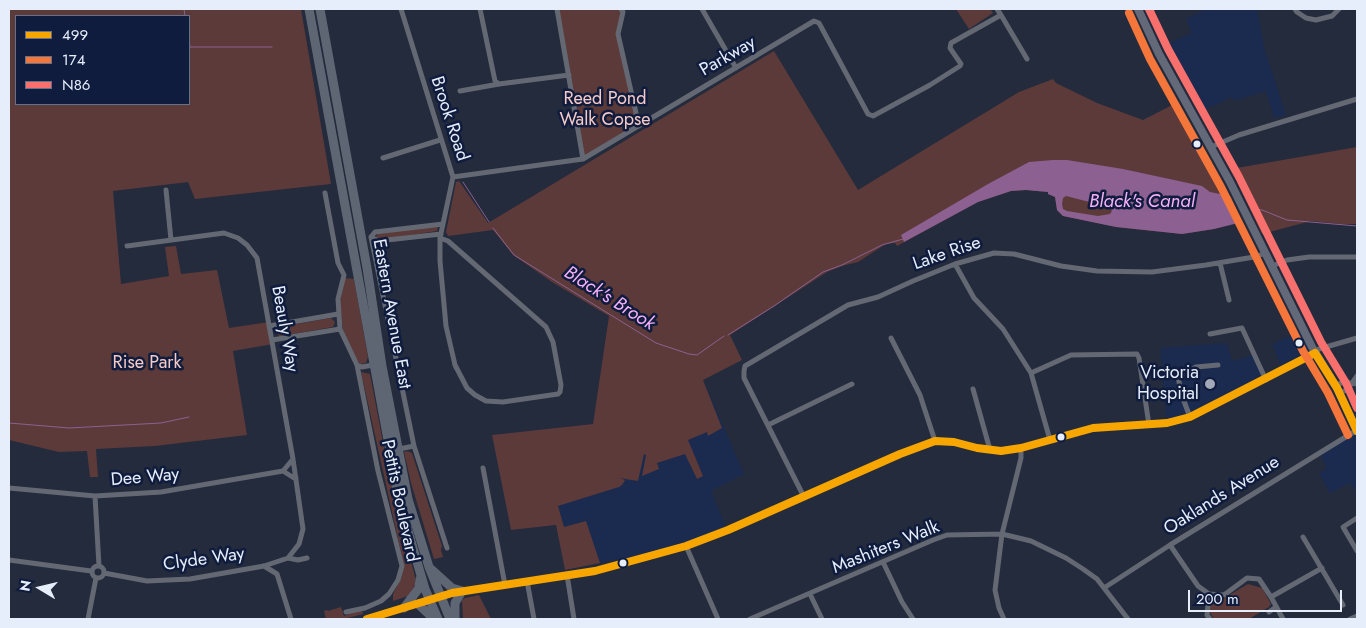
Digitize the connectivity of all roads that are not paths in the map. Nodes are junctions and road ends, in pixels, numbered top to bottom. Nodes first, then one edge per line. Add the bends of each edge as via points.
1 (309, 9) edge
2 (320, 9) edge
3 (401, 9) edge
4 (480, 9) edge
5 (557, 9) edge
6 (621, 9) edge
7 (702, 9) edge
8 (997, 9) edge
9 (1138, 9) edge
10 (1295, 9) edge
11 (1339, 9) edge
12 (1001, 15) junction
13 (1027, 59) dead end
14 (736, 68) junction
15 (569, 75) junction
16 (499, 84) junction
17 (460, 91) dead end
18 (1357, 99) edge
19 (639, 126) junction
20 (440, 140) junction
21 (1211, 147) junction
22 (383, 158) dead end
23 (583, 159) junction
24 (453, 177) junction
25 (166, 190) dead end
26 (325, 193) dead end
27 (443, 224) junction
28 (440, 236) junction
29 (366, 238) junction
30 (171, 240) junction
31 (126, 246) dead end
32 (1266, 253) junction
33 (1357, 257) edge
34 (1220, 263) junction
35 (955, 264) junction
36 (1272, 266) junction
37 (350, 272) junction
38 (1229, 300) dead end
39 (338, 314) junction
40 (270, 326) junction
41 (340, 329) junction
42 (1210, 334) dead end
43 (891, 338) dead end
44 (1357, 338) edge
45 (272, 340) junction
46 (1315, 352) junction
47 (357, 365) junction
48 (373, 365) junction
49 (1218, 365) dead end
50 (1031, 373) junction
51 (1357, 376) edge
52 (1266, 380) junction
53 (852, 384) dead end
54 (1355, 384) edge
55 (1335, 386) junction
56 (974, 390) dead end
57 (1339, 393) junction
58 (1190, 417) junction
59 (1149, 424) junction
60 (768, 425) junction
61 (1357, 428) edge
62 (1050, 440) junction
63 (935, 441) junction
64 (414, 446) junction
65 (1021, 448) junction
66 (398, 449) junction
67 (990, 450) junction
68 (293, 459) junction
69 (483, 468) dead end
70 (283, 471) junction
71 (296, 478) junction
72 (9, 488) edge
73 (95, 496) junction
74 (804, 497) junction
75 (1357, 518) edge
76 (1002, 534) junction
77 (1303, 537) dead end
78 (300, 544) joint
79 (1170, 544) junction
80 (686, 546) junction
81 (447, 548) dead end
82 (1357, 550) edge
83 (288, 558) junction
84 (307, 558) dead end
85 (9, 560) edge
86 (282, 561) junction
87 (883, 562) junction
88 (100, 566) junction
89 (264, 566) junction
90 (418, 566) junction
91 (429, 568) junction
92 (1322, 568) junction
93 (91, 571) junction
94 (104, 573) junction
95 (277, 574) junction
96 (567, 576) junction
97 (96, 578) junction
98 (527, 581) junction
99 (505, 584) junction
100 (1104, 588) junction
101 (462, 591) junction
102 (810, 594) junction
103 (1209, 594) junction
104 (1271, 597) junction
105 (440, 598) junction
106 (429, 600) junction
107 (418, 604) junction
108 (1344, 605) dead end
109 (365, 608) junction
110 (404, 608) junction
111 (1276, 608) junction
112 (346, 612) dead end
113 (1269, 612) dead end
114 (1357, 616) edge
115 (379, 618) edge
116 (88, 619) edge
117 (291, 619) edge
118 (368, 619) edge
119 (434, 619) edge
120 (438, 619) edge
121 (450, 619) edge
122 (455, 619) edge
123 (534, 619) edge
124 (574, 619) edge
125 (718, 619) edge
126 (750, 619) edge
127 (822, 619) edge
128 (913, 619) edge
129 (1004, 619) edge
130 (1128, 619) edge
131 (1210, 619) edge
132 (1283, 619) edge
133 (1350, 619) edge

1 - 37 highway, Eastern Avenue East
2 - 29 highway, Eastern Avenue East
3 - 20 street, Brook Road
4 - 16 street via 495,81
5 - 15 street
6 - 19 street via 618,34
7 - 14 street
8 - 12 street
9 - 21 main road
10 - 11 street via 1306,18 1316,20 1332,16
12 - 13 street
12 - 14 street, Parkway via 951,44 960,66 873,116 868,114 816,21
14 - 19 street, Parkway
15 - 16 street
15 - 23 street
16 - 17 street
18 - 21 street via 1239,135
19 - 23 street, Parkway
20 - 22 street
20 - 24 street, Brook Road
21 - 32 main road
23 - 24 street, Parkway
24 - 27 street, Brook Road
25 - 30 street
26 - 37 street via 338,263
27 - 28 street, Brook Road
27 - 29 street via 375,232
28 - 28 street, Brook Road via 450,350 466,388 480,399 494,402 560,392 554,342 546,327
28 - 29 street via 378,241
29 - 64 street
29 - 66 highway, Eastern Avenue East via 382,366
30 - 31 street, Beauly Way
30 - 40 street, Beauly Way via 224,233 247,245 258,261
32 - 34 street, Lake Rise
32 - 36 main road
33 - 36 street via 1309,257
34 - 35 street, Lake Rise via 1152,272 1097,271 994,253
34 - 38 street
35 - 50 street via 974,298 1003,329
35 - 60 street, Lake Rise via 878,297 848,305 746,366 744,378
36 - 46 main road
37 - 39 street, Pettits Boulevard via 338,299
37 - 48 highway, Eastern Avenue East
39 - 40 street
39 - 41 street, Pettits Boulevard
40 - 45 street, Beauly Way
41 - 45 street
41 - 47 street, Pettits Boulevard
42 - 52 street via 1242,328
43 - 63 street via 920,396
44 - 46 street
45 - 68 street, Beauly Way
46 - 52 street
46 - 55 main road
47 - 48 street
47 - 109 street, Pettits Boulevard via 378,471 402,566 389,594
48 - 90 highway, Eastern Avenue East via 398,500
49 - 58 street via 1196,368 1178,377
50 - 59 street via 1071,356 1137,354
50 - 62 street
51 - 54 street
52 - 58 street
53 - 60 street
54 - 55 street
54 - 57 street
55 - 57 main road
56 - 67 street
57 - 61 main road
58 - 59 street
59 - 62 street via 1093,428
60 - 74 street
61 - 79 street, Oaklands Avenue
62 - 65 street
63 - 67 street
63 - 74 street
64 - 66 street
64 - 81 street
65 - 67 street
65 - 76 street
66 - 91 highway, Eastern Avenue East via 408,499
68 - 70 street
68 - 71 street, Beauly Way
69 - 99 street
70 - 71 street
70 - 73 street, Dee Way via 161,492
71 - 78 street, Beauly Way via 303,529
72 - 73 street, Dee Way
73 - 88 street
74 - 80 street
75 - 82 street via 1343,527
76 - 87 street, Mashiters Walk via 948,536
76 - 100 street, Mashiters Walk via 1048,548 1097,579
76 - 129 street via 995,590
77 - 92 street
78 - 83 street, Clyde Way
79 - 100 street, Oaklands Avenue
79 - 103 street via 1198,586
80 - 96 street
80 - 125 street
83 - 84 street
83 - 86 street, Clyde Way
85 - 93 street
86 - 89 street, Clyde Way
86 - 95 street
87 - 102 street, Mashiters Walk
87 - 128 street
88 - 93 street
88 - 94 street
89 - 94 street, Clyde Way via 190,579 147,580
89 - 95 street
90 - 106 highway, Eastern Avenue East
90 - 110 highway via 419,586
91 - 101 highway via 452,588
91 - 105 highway, Eastern Avenue East
92 - 104 street
92 - 108 street
93 - 97 street
94 - 97 street
95 - 117 street
96 - 98 street
96 - 124 street
97 - 116 street
98 - 99 street
98 - 123 street
99 - 101 street
100 - 130 street, Mashiters Walk
101 - 105 street
101 - 122 highway via 456,603
102 - 126 street, Mashiters Walk
102 - 127 street
103 - 104 street via 1224,595 1247,578 1259,579
103 - 131 street via 1207,615
104 - 111 street
105 - 106 highway
105 - 121 highway, Eastern Avenue East
106 - 107 street
106 - 120 highway, Eastern Avenue East
107 - 110 street
107 - 119 highway
109 - 112 street, Pettits Boulevard
109 - 118 street
110 - 115 street
111 - 113 street
111 - 132 street
114 - 133 street
115 - 118 street

